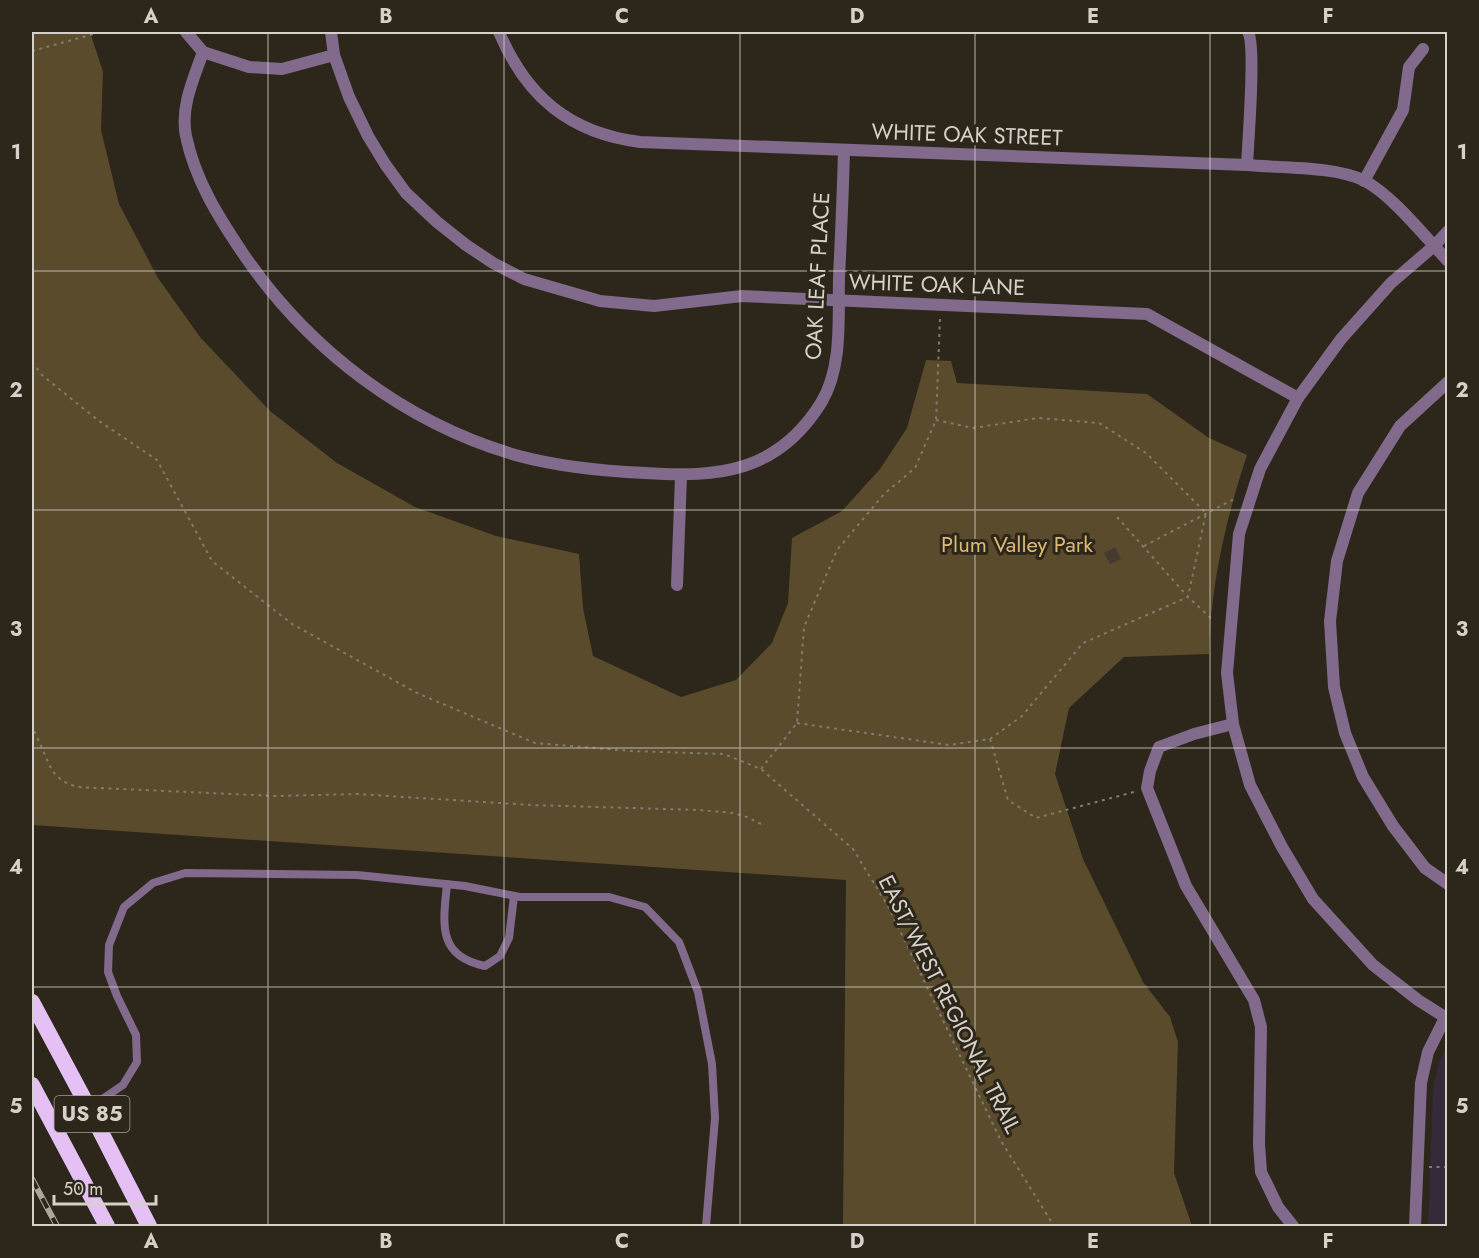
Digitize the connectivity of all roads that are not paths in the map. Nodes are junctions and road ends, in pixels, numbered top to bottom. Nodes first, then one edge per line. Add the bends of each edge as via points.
1 (186, 32) edge
2 (331, 32) edge
3 (499, 32) edge
4 (1248, 32) edge
5 (1423, 49) dead end
6 (203, 52) junction
7 (334, 55) junction
8 (844, 150) junction
9 (1247, 165) junction
10 (1364, 181) junction
11 (1448, 231) edge
12 (1434, 246) junction
13 (1448, 261) edge
14 (838, 301) junction
15 (1448, 382) edge
16 (1298, 398) junction
17 (681, 476) junction
18 (677, 585) dead end
19 (1233, 724) junction
20 (447, 884) junction
21 (1448, 885) edge
22 (514, 896) junction
23 (32, 1002) edge
24 (1446, 1018) edge
25 (32, 1085) edge
26 (88, 1108) junction
27 (107, 1227) edge
28 (150, 1227) edge
29 (706, 1227) edge
30 (1293, 1227) edge
31 (1415, 1227) edge

1 - 6 street
2 - 7 street, WHITE OAK LANE
3 - 8 street, WHITE OAK STREET via 518,71 532,89 574,122 604,134 640,142
4 - 9 street via 1252,56
5 - 10 street via 1409,67 1403,110
6 - 7 street via 249,67 282,69
6 - 17 street, OAK LEAF PLACE via 187,98 185,134 204,190 254,270 320,344 382,393 479,442 558,464
7 - 14 street, WHITE OAK LANE via 368,136 406,193 466,245 524,279 571,294 654,306 742,296
8 - 9 street, WHITE OAK STREET
8 - 14 street, OAK LEAF PLACE
9 - 10 street, WHITE OAK STREET via 1330,171
10 - 12 street, WHITE OAK STREET via 1388,198
11 - 12 street
12 - 13 street, WHITE OAK STREET
12 - 16 street via 1391,283 1341,339
14 - 16 street, WHITE OAK LANE via 1147,314
14 - 17 street, OAK LEAF PLACE via 833,372 822,402 794,437 744,467
15 - 21 street via 1400,426 1358,493 1337,561 1330,621 1334,687 1345,732 1363,777 1425,868
16 - 19 street via 1260,469 1239,534 1227,673
17 - 18 street
19 - 24 street via 1251,785 1313,899 1373,965
19 - 30 street via 1159,747 1147,788 1186,886 1254,1000 1261,1027 1261,1172
20 - 22 lane
20 - 22 lane via 443,923 452,951 468,963 485,966 500,956 509,938
20 - 26 lane via 357,875 244,873 185,873 153,883 124,907 109,945 108,972 136,1035 137,1062 123,1085
22 - 29 lane via 609,897 645,907 678,942 698,992 712,1064 714,1118
23 - 26 highway, US 85
24 - 31 street via 1430,1046 1421,1083
25 - 27 highway, US 85
26 - 28 highway, US 85

